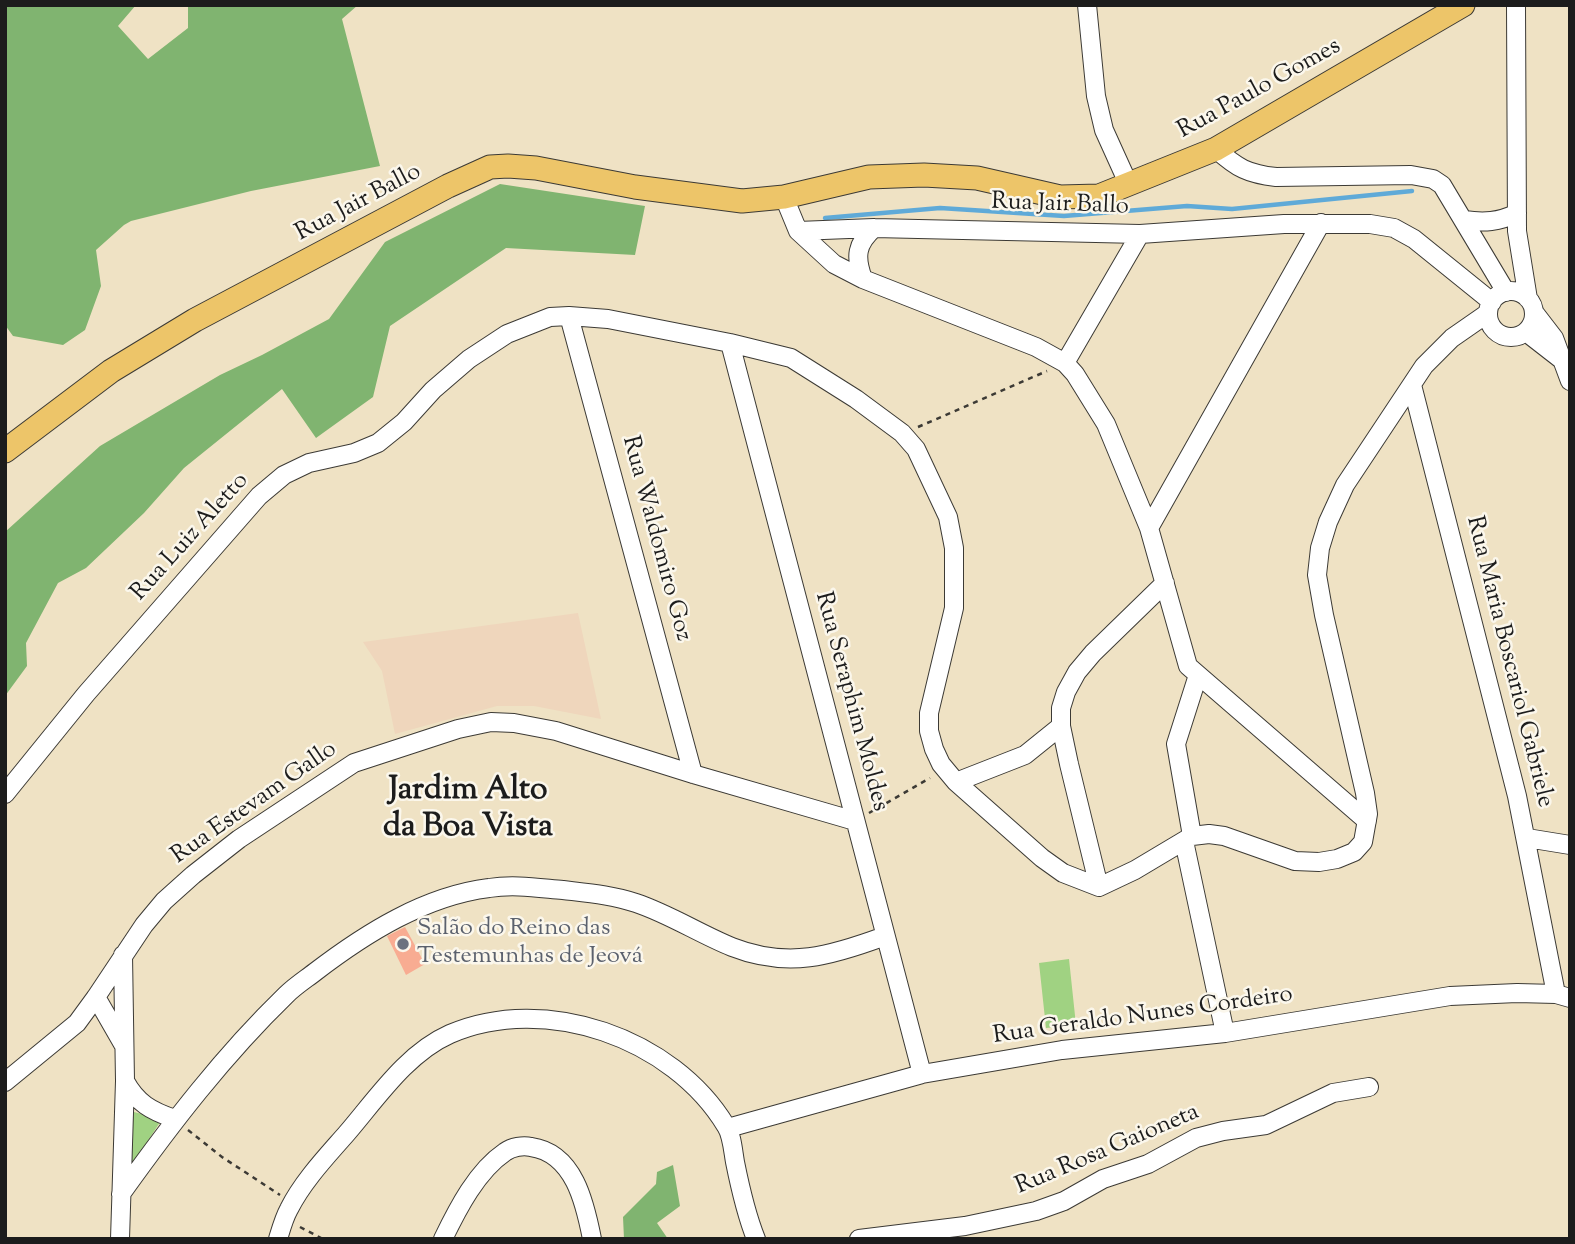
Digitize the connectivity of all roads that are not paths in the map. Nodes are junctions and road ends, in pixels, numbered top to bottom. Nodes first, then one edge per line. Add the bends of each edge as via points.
1 (1087, 5) edge
2 (1463, 5) edge
3 (1516, 5) edge
4 (1216, 149) junction
5 (1128, 183) junction
6 (784, 197) junction
7 (1464, 220) junction
8 (1517, 222) junction
9 (1321, 223) junction
10 (874, 228) junction
11 (797, 231) junction
12 (1140, 234) junction
13 (863, 279) junction
14 (1499, 299) junction
15 (1531, 305) junction
16 (569, 316) junction
17 (1495, 331) junction
18 (1526, 332) junction
19 (1452, 338) junction
20 (730, 343) junction
21 (1562, 360) junction
22 (1065, 363) junction
23 (1570, 382) edge
24 (1412, 385) junction
25 (5, 452) edge
26 (1149, 528) junction
27 (1165, 583) junction
28 (1198, 675) junction
29 (1061, 726) junction
30 (693, 774) junction
31 (951, 776) junction
32 (5, 793) edge
33 (855, 821) junction
34 (1367, 821) junction
35 (1527, 838) junction
36 (1188, 839) junction
37 (1570, 845) edge
38 (1099, 887) junction
39 (886, 936) junction
40 (124, 955) junction
41 (1563, 996) edge
42 (96, 998) junction
43 (1225, 1033) junction
44 (123, 1044) junction
45 (922, 1074) junction
46 (125, 1081) junction
47 (5, 1082) edge
48 (1369, 1087) dead end
49 (174, 1119) junction
50 (728, 1128) junction
51 (121, 1194) junction
52 (120, 1239) edge
53 (278, 1239) edge
54 (443, 1239) edge
55 (592, 1239) edge
56 (756, 1239) edge
57 (859, 1239) edge

1 - 5 street via 1096,96 1104,130
2 - 4 main road, Rua Paulo Gomes
3 - 8 street
4 - 5 main road, Rua Paulo Gomes
4 - 7 street via 1234,166 1254,174 1433,179 1442,185
5 - 6 main road, Rua Paulo Gomes via 1099,195 1059,197 977,178 869,177
6 - 11 street
6 - 25 main road, Rua Jair Ballo via 742,201 536,168 490,167 195,320 111,371
7 - 8 street
7 - 14 street
8 - 14 street
8 - 15 street
9 - 12 street, Rua Jair Ballo
9 - 14 street, Rua Jair Ballo via 1394,228
9 - 26 street
10 - 11 street, Rua Jair Ballo
10 - 12 street, Rua Jair Ballo
10 - 13 street via 864,236 858,252 856,262
11 - 13 street via 834,264
12 - 22 street
13 - 22 street via 1036,347
14 - 15 street via 1523,295
14 - 17 street via 1490,323
14 - 19 street
15 - 18 street via 1531,326
15 - 21 street via 1554,338
16 - 20 street, Rua Luiz Aletto
16 - 30 street, Rua Waldomiro Goz
16 - 32 street, Rua Luiz Aletto via 550,317 507,334 469,359 378,443 309,463 284,475 258,496
17 - 18 street via 1507,337
17 - 19 street
18 - 21 street
19 - 24 street
20 - 31 street, Rua Luiz Aletto via 791,358 856,399 916,449 948,517 954,548 954,608 929,713 934,749
20 - 33 street, Rua Seraphim Moldes
21 - 23 street
22 - 26 street via 1106,424
24 - 34 street via 1345,485 1320,548 1317,575 1365,793
24 - 35 street, Rua Maria Boscariol Gabriele
26 - 27 street
27 - 28 street via 1188,666
27 - 29 street via 1077,672 1061,708
28 - 34 street
28 - 36 street via 1176,744
29 - 31 street via 1025,755
29 - 38 street
30 - 33 street, Rua Estevam Gallo
30 - 40 street, Rua Estevam Gallo via 556,731 514,723 458,729 393,749 354,763 240,839 164,901
31 - 38 street via 1042,858 1063,873
33 - 39 street, Rua Seraphim Moldes
34 - 36 street via 1363,842 1354,852 1319,862 1295,860 1224,836
35 - 37 street
35 - 41 street, Rua Maria Boscariol Gabriele
36 - 38 street
36 - 43 street
39 - 45 street, Rua Seraphim Moldes
39 - 49 street via 819,957 764,957 637,904 599,894 526,887 466,892 390,923 287,993
40 - 42 street, Rua Estevam Gallo
40 - 44 street
41 - 43 street, Rua Geraldo Nunes Cordeiro via 1450,996
42 - 44 street
42 - 47 street, Rua Estevam Gallo via 77,1023
43 - 45 street, Rua Geraldo Nunes Cordeiro via 1062,1050
44 - 46 street
45 - 50 street, Rua Geraldo Nunes Cordeiro
46 - 49 street via 148,1109
46 - 51 street
48 - 57 street, Rua Rosa Gaioneta via 1333,1093 1266,1125 1196,1138 1036,1212
49 - 51 street
50 - 53 street via 691,1083 643,1048 565,1021 522,1019 478,1025 425,1048 397,1074 328,1155 288,1211
50 - 56 street
51 - 52 street
54 - 55 street via 491,1163 508,1150 525,1146 550,1153 574,1179

